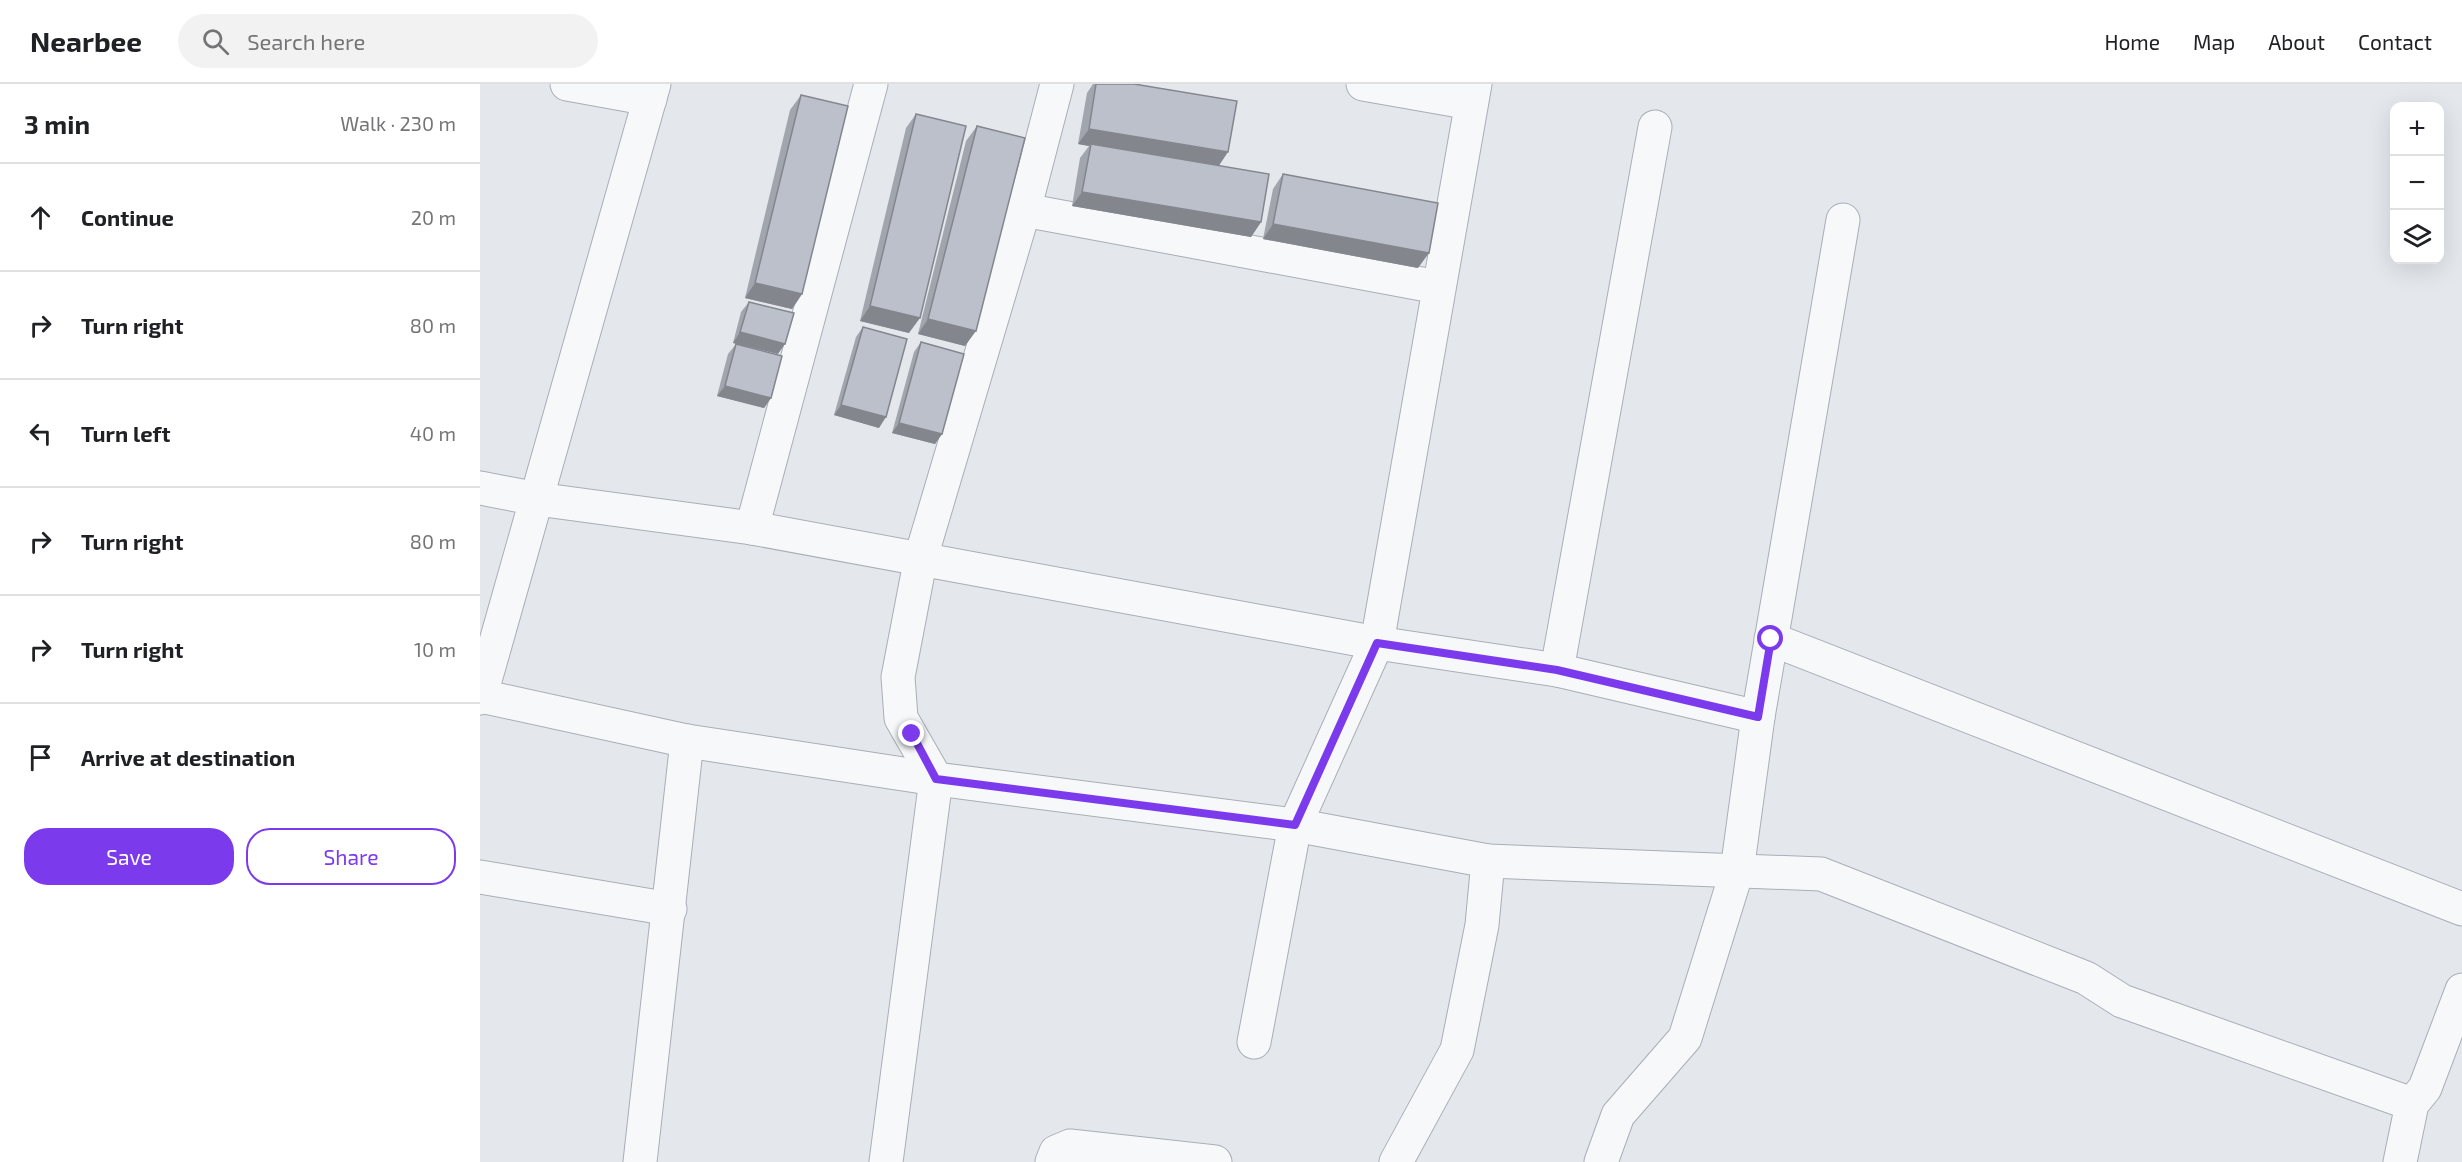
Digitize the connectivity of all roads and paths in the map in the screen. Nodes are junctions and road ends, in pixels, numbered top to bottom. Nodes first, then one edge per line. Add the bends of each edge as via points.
1 (567, 84) edge
2 (871, 84) edge
3 (1057, 84) edge
4 (1363, 84) edge
5 (652, 91) edge
6 (1473, 93) edge
7 (1655, 127) dead end
8 (1024, 210) junction
9 (1843, 220) dead end
10 (1438, 287) junction
11 (480, 488) edge
12 (537, 499) junction
13 (752, 528) junction
14 (921, 557) junction
15 (1771, 639) junction
16 (1377, 643) junction
17 (1557, 670) junction
18 (480, 697) edge
19 (1758, 717) junction
20 (687, 741) junction
21 (936, 779) junction
22 (1295, 825) junction
23 (1488, 861) junction
24 (1737, 871) junction
25 (480, 877) edge
26 (670, 909) junction
27 (2462, 909) edge
28 (2462, 990) edge
29 (1254, 1042) dead end
30 (2412, 1104) junction
31 (640, 1162) edge
32 (886, 1162) edge
33 (1052, 1162) edge
34 (1215, 1162) edge
35 (1396, 1162) edge
36 (1601, 1162) edge
37 (2400, 1162) edge

1 - 5 street
2 - 13 street
3 - 8 street
4 - 6 street
5 - 12 street
6 - 10 street
7 - 17 street
8 - 10 street
8 - 14 street
9 - 15 street
10 - 16 street
11 - 12 street
12 - 13 street
12 - 18 street
13 - 14 street
14 - 16 street
14 - 21 street via 898,677 901,718
15 - 19 street
15 - 27 street
16 - 17 street
16 - 22 street
17 - 19 street
18 - 20 street
19 - 24 street
20 - 21 street
20 - 26 street
21 - 22 street
21 - 32 street
22 - 23 street
22 - 29 street
23 - 24 street
23 - 35 street via 1482,925 1457,1050
24 - 30 street via 1821,874 2086,978 2122,1001
24 - 36 street via 1685,1038 1618,1115
25 - 26 street
26 - 31 street
28 - 30 street via 2425,1088
30 - 37 street
33 - 34 street via 1056,1152 1070,1146

